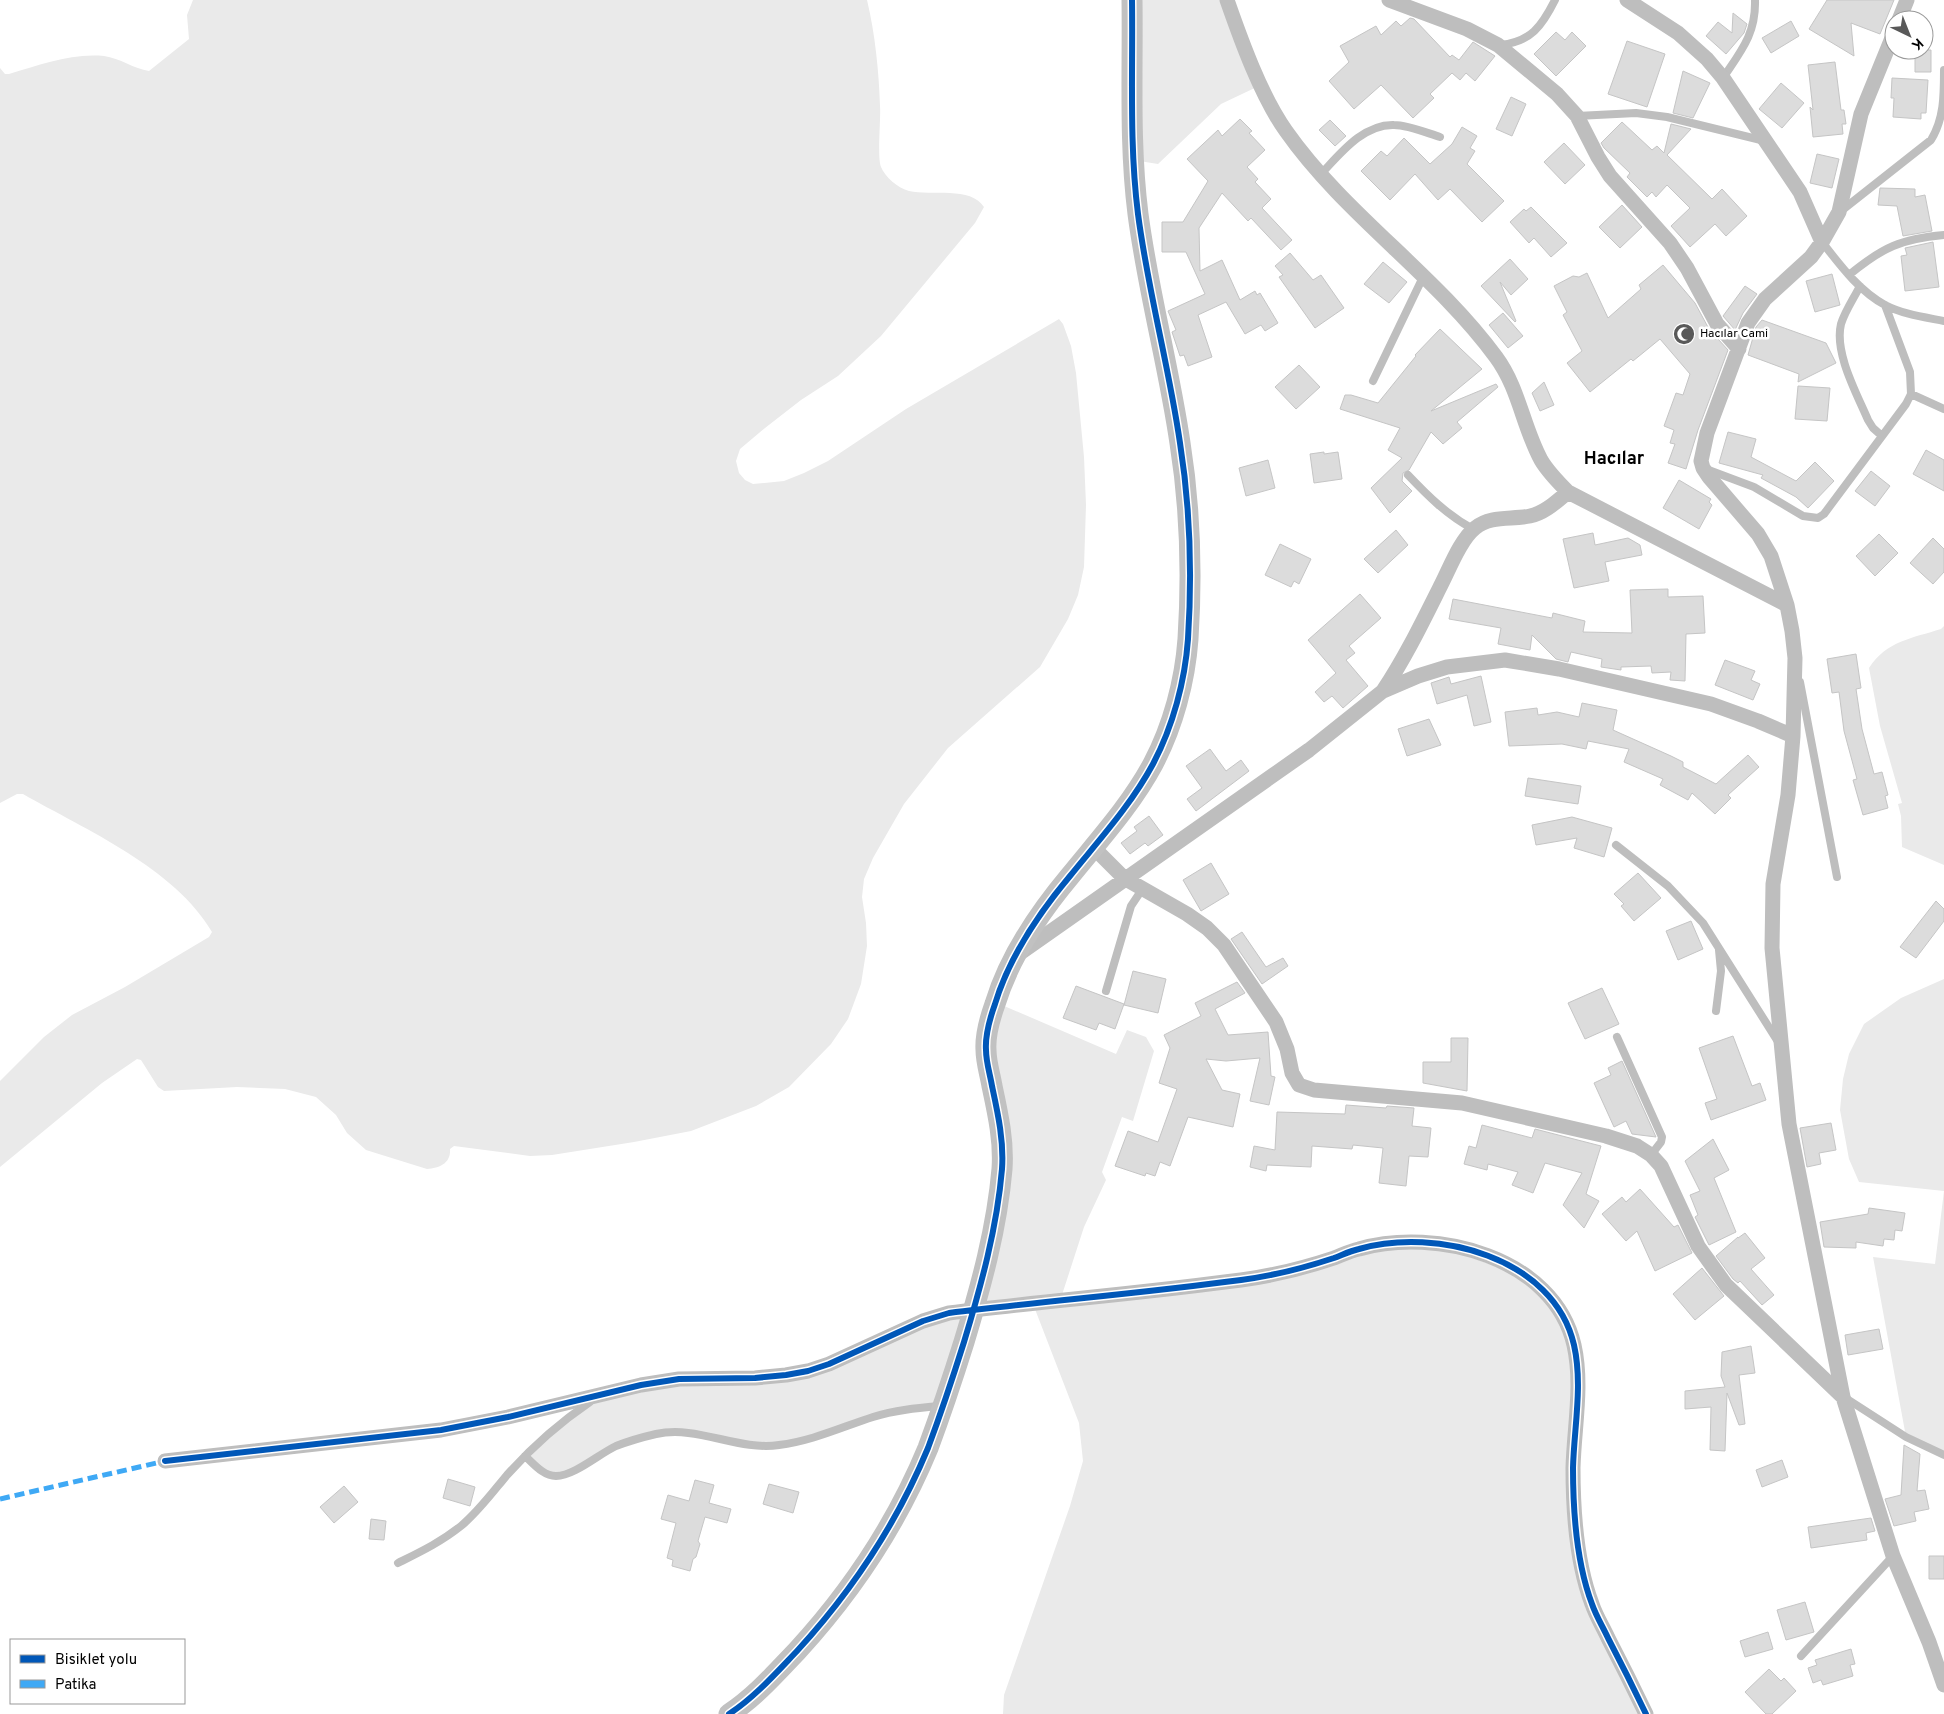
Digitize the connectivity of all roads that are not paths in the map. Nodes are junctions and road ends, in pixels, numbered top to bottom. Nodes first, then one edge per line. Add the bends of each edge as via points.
1 (1132, 0) edge
2 (1227, 0) edge
3 (1389, 0) edge
4 (1555, 0) edge
5 (1627, 0) edge
6 (1755, 0) edge
7 (1498, 45) junction
8 (1884, 58) edge
9 (1944, 70) edge
10 (1723, 78) junction
11 (1577, 116) junction
12 (1440, 136) dead end
13 (1767, 142) junction
14 (1321, 174) junction
15 (1839, 212) junction
16 (1944, 235) edge
17 (1822, 242) junction
18 (1850, 275) junction
19 (1424, 276) junction
20 (1860, 286) junction
21 (1885, 305) junction
22 (1944, 321) edge
23 (1739, 349) junction
24 (1373, 381) dead end
25 (1911, 394) junction
26 (1944, 409) edge
27 (1882, 436) junction
28 (1703, 468) junction
29 (1408, 475) dead end
30 (1568, 492) junction
31 (1473, 529) junction
32 (1787, 605) junction
33 (1795, 658) junction
34 (1383, 691) junction
35 (1792, 736) junction
36 (1616, 845) dead end
37 (1094, 848) junction
38 (1837, 877) dead end
39 (1124, 878) junction
40 (1143, 888) junction
41 (1719, 948) junction
42 (1016, 956) junction
43 (1106, 991) dead end
44 (1716, 1011) dead end
45 (1616, 1037) dead end
46 (1782, 1048) junction
47 (1651, 1155) junction
48 (973, 1310) junction
49 (600, 1395) junction
50 (1843, 1397) junction
51 (942, 1406) junction
52 (1944, 1455) edge
53 (525, 1456) junction
54 (165, 1461) dead end
55 (1893, 1556) junction
56 (398, 1563) dead end
57 (1801, 1656) dead end
58 (1944, 1685) edge
59 (729, 1714) edge
60 (1646, 1714) edge

1 - 37 street via 1133,160 1138,216 1181,446 1187,508 1189,606 1185,662 1171,722 1153,765
2 - 14 street via 1261,85 1284,129
3 - 7 street via 1467,29
4 - 7 lane via 1546,18 1523,40
5 - 10 street via 1678,33
6 - 10 lane via 1750,35
7 - 11 street via 1557,94
8 - 15 street via 1861,114
9 - 15 lane via 1944,114 1937,133
10 - 13 street
11 - 13 lane via 1636,113 1667,117
11 - 23 street via 1610,176 1670,243 1717,324
12 - 14 lane via 1395,125 1384,127 1361,136
13 - 17 street via 1800,192
14 - 19 street
15 - 17 street
16 - 18 lane via 1903,241 1883,250
17 - 18 lane
17 - 23 street via 1757,309
18 - 20 lane
19 - 24 lane
19 - 30 street via 1498,358 1542,461
20 - 21 lane
20 - 27 lane via 1841,324 1840,345 1868,420
21 - 22 lane via 1915,316
21 - 25 lane via 1910,372
23 - 28 street via 1707,434 1701,461
25 - 26 lane
25 - 27 lane
27 - 28 lane via 1818,518 1803,516 1754,487
28 - 32 street via 1758,534 1771,556
29 - 31 lane via 1439,507
30 - 31 street via 1551,507 1531,516 1492,520
30 - 32 street
31 - 34 street via 1402,663
32 - 33 street
33 - 35 street
33 - 38 lane
34 - 35 street via 1447,667 1505,660 1711,704
34 - 39 street via 1309,750
35 - 46 street via 1788,795 1773,884 1771,919
36 - 41 lane via 1674,892
37 - 39 street
37 - 42 street via 1062,886
39 - 40 street
39 - 42 street
40 - 43 lane via 1131,906
40 - 47 street via 1208,928 1224,945 1276,1022 1299,1085 1314,1090 1462,1103 1606,1136 1637,1146
41 - 44 lane via 1721,971
41 - 46 lane
42 - 48 street via 995,1002 987,1034 985,1052 1001,1128 1002,1164 998,1204
45 - 47 lane via 1662,1137
46 - 50 street via 1789,1124
47 - 50 street via 1661,1166 1698,1246 1726,1285
48 - 49 street via 923,1321 808,1371 755,1378 680,1379
48 - 51 street
48 - 60 street via 1245,1280 1359,1248 1390,1243 1412,1242 1475,1252 1522,1272 1549,1295 1560,1310 1574,1346 1578,1381 1573,1468 1580,1562 1592,1604
49 - 53 lane via 567,1417
49 - 54 street via 441,1430
50 - 52 lane
50 - 55 street
51 - 53 lane via 875,1416 832,1432 779,1445 743,1445 702,1434 658,1434 616,1447 568,1474 554,1476 539,1469
51 - 59 street via 905,1497 848,1589 781,1668 745,1704
53 - 56 lane via 462,1525 430,1548
55 - 57 lane
55 - 58 street

